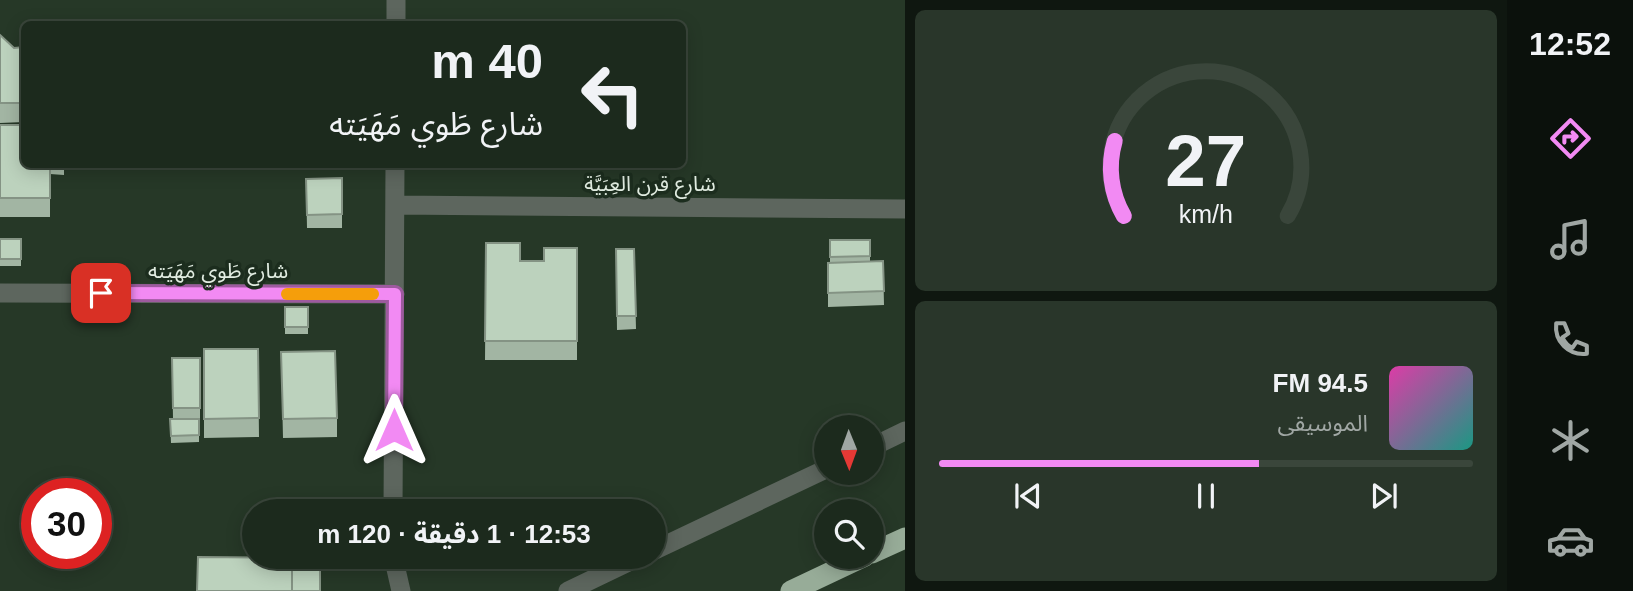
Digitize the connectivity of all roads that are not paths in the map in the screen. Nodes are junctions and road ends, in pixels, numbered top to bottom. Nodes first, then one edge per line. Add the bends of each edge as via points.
1 (396, 0) edge
2 (396, 21) edge
3 (395, 168) edge
4 (395, 205) junction
5 (905, 209) edge
6 (0, 293) edge
7 (395, 294) junction
8 (905, 431) edge
9 (884, 441) edge
10 (814, 475) edge
11 (393, 499) edge
12 (905, 538) edge
13 (666, 545) edge
14 (884, 548) edge
15 (396, 569) edge
16 (614, 569) edge
17 (838, 569) edge
18 (401, 591) edge
19 (568, 591) edge
20 (791, 591) edge

1 - 2 street
3 - 4 street
4 - 5 street, شارع قرن العِبَيَّة
4 - 7 street
6 - 7 street, شارع طَوي مَهَيَته
7 - 11 street
8 - 9 street
10 - 13 street
12 - 14 highway
15 - 18 street
16 - 19 street
17 - 20 highway

